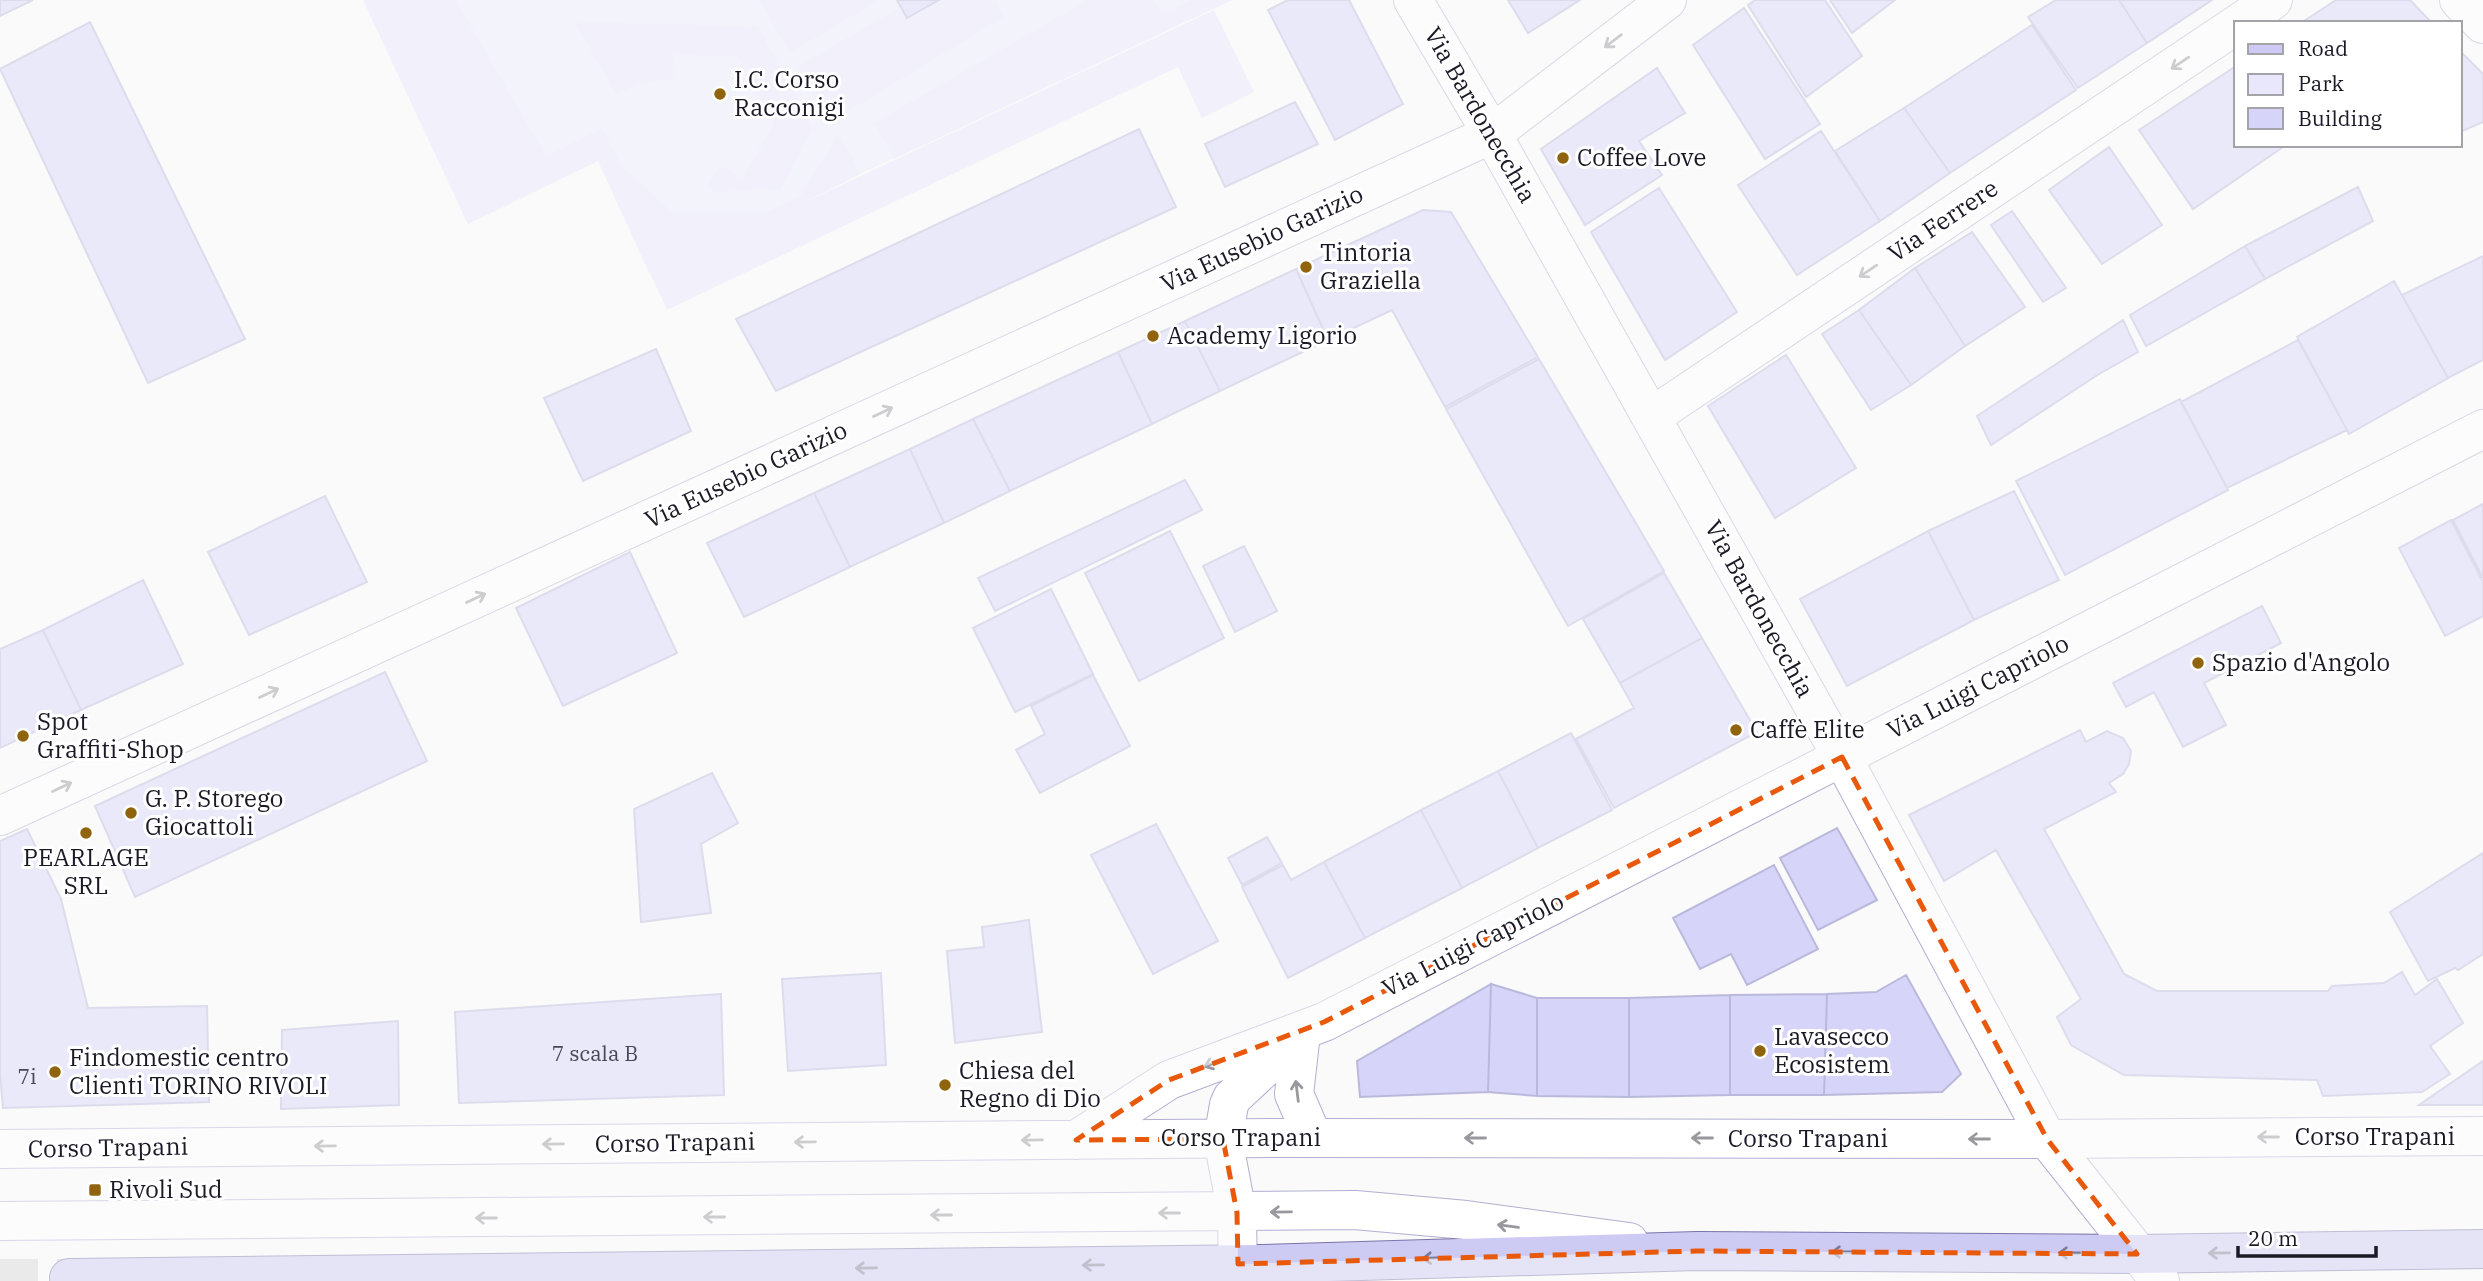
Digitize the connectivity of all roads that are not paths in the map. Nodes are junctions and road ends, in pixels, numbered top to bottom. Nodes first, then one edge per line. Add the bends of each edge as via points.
1 (1413, 0) edge
2 (1667, 0) edge
3 (2273, 0) edge
4 (2459, 0) edge
5 (2242, 21) edge
6 (2483, 24) edge
7 (2234, 27) edge
8 (1493, 134) junction
9 (1651, 416) junction
10 (2483, 429) edge
11 (1842, 757) junction
12 (0, 816) edge
13 (1312, 1032) junction
14 (2483, 1136) edge
15 (1312, 1138) junction
16 (1223, 1139) junction
17 (2047, 1139) junction
18 (1076, 1140) junction
19 (0, 1149) edge
20 (1237, 1213) junction
21 (0, 1222) edge
22 (2483, 1249) edge
23 (1697, 1251) junction
24 (2149, 1267) edge
25 (1238, 1273) edge
26 (69, 1278) dead end

1 - 8 street, Via Bardonecchia
2 -> 8 street, Via Eusebio Garizio
3 - 5 street, Via Ferrere
4 - 6 street
7 -> 9 street, Via Ferrere
8 - 9 street, Via Bardonecchia
12 -> 8 street, Via Eusebio Garizio
9 - 11 street, Via Bardonecchia
10 - 11 street, Via Luigi Capriolo
11 - 13 street, Via Luigi Capriolo
11 - 17 street, Via Bardonecchia
15 -> 13 street via 1294,1094
13 - 16 street, Via Luigi Capriolo via 1232,1098
13 -> 18 street, Via Luigi Capriolo via 1169,1080
14 -> 17 street, Corso Trapani
15 - 16 street, Corso Trapani
17 -> 15 street, Corso Trapani
16 - 18 street, Corso Trapani
16 - 20 street
17 - 24 street, Via Bardonecchia
18 -> 19 street, Corso Trapani
20 -> 21 street
23 -> 20 street via 1355,1210
20 - 25 street
22 -> 24 main road
24 -> 23 main road
23 -> 25 main road
25 -> 26 main road

